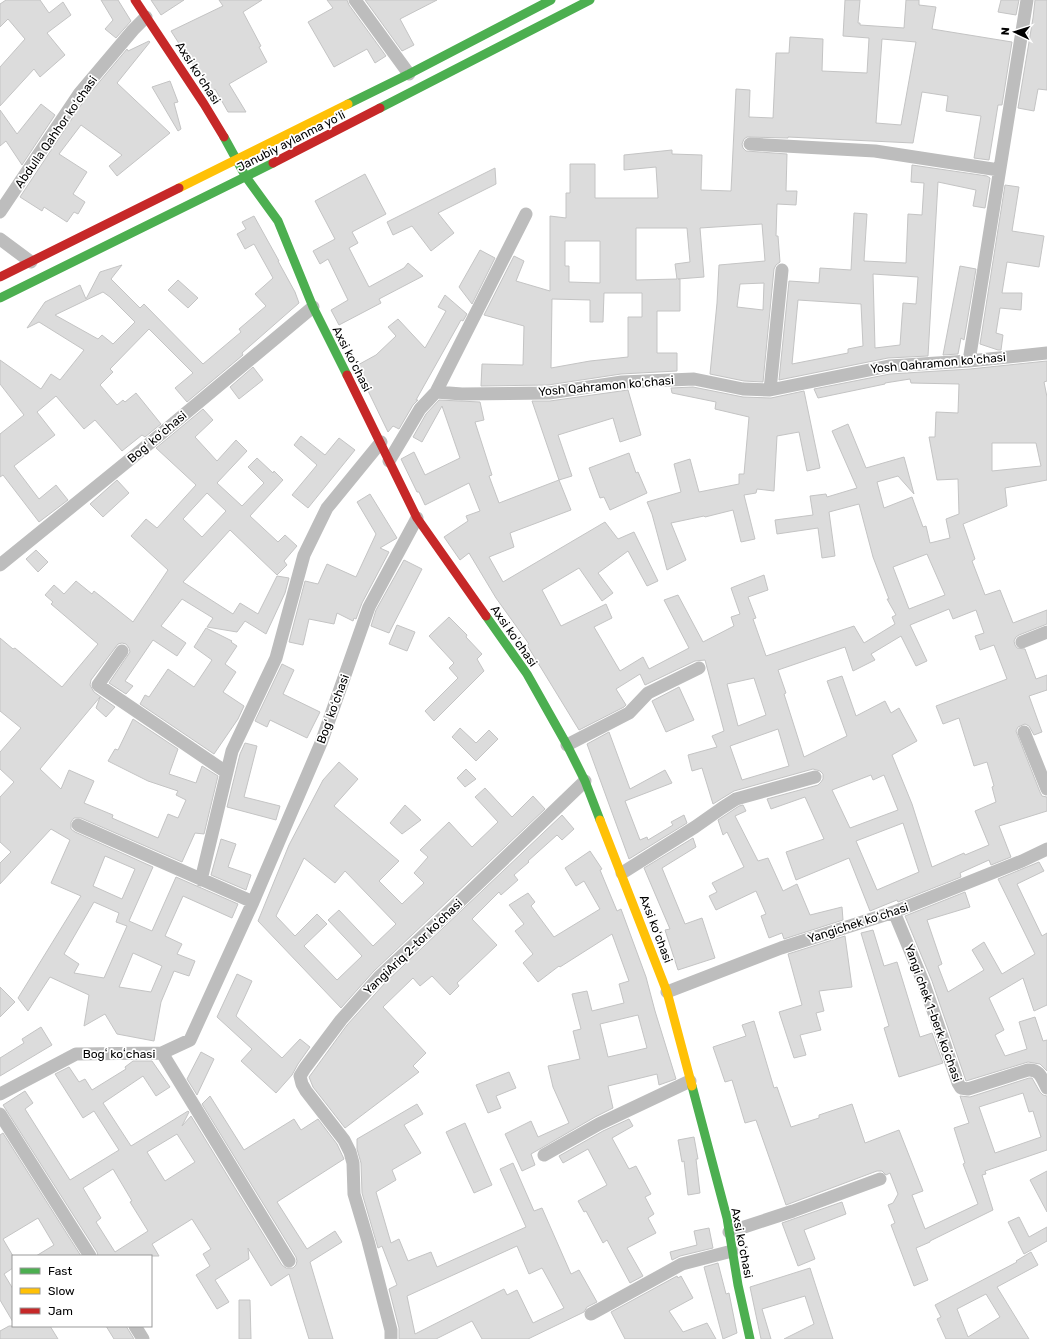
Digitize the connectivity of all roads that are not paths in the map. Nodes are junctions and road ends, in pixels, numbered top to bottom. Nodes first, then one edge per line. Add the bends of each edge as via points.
1 (135, 0) edge
2 (355, 0) edge
3 (551, 0) edge
4 (590, 0) edge
5 (1027, 0) edge
6 (146, 17) junction
7 (409, 74) junction
8 (750, 144) dead end
9 (237, 159) junction
10 (999, 170) junction
11 (246, 177) junction
12 (0, 212) edge
13 (526, 214) dead end
14 (0, 239) edge
15 (31, 262) junction
16 (782, 270) dead end
17 (0, 277) edge
18 (0, 298) edge
19 (313, 307) junction
20 (1047, 353) edge
21 (969, 361) junction
22 (770, 390) junction
23 (436, 392) junction
24 (381, 442) junction
25 (389, 461) junction
26 (417, 518) junction
27 (0, 565) edge
28 (1047, 632) edge
29 (1022, 642) dead end
30 (122, 650) dead end
31 (699, 668) dead end
32 (1024, 732) dead end
33 (567, 745) junction
34 (226, 772) junction
35 (815, 777) dead end
36 (585, 781) junction
37 (1047, 788) edge
38 (78, 825) dead end
39 (1047, 848) edge
40 (622, 873) junction
41 (201, 880) junction
42 (253, 902) junction
43 (894, 912) junction
44 (667, 992) junction
45 (162, 1054) junction
46 (690, 1081) junction
47 (1047, 1088) edge
48 (0, 1094) edge
49 (0, 1114) edge
50 (544, 1155) dead end
51 (880, 1179) dead end
52 (729, 1232) junction
53 (732, 1251) junction
54 (89, 1255) edge
55 (289, 1261) dead end
56 (591, 1314) dead end
57 (136, 1327) edge
58 (143, 1339) edge
59 (391, 1339) edge
60 (750, 1339) edge

1 - 6 main road, Axsi koʻchasi
2 - 7 street
3 - 7 main road, Janubiy aylanma yoʻli
4 - 11 main road, Janubiy aylanma yoʻli
5 - 10 street
6 - 9 main road, Axsi koʻchasi
6 - 12 street, Abdulla Qahhor koʻchasi via 79,94
7 - 9 main road, Janubiy aylanma yoʻli
8 - 10 street via 875,151
9 - 11 main road, Axsi koʻchasi
9 - 15 main road, Janubiy aylanma yoʻli
10 - 21 street
11 - 18 main road, Janubiy aylanma yoʻli
11 - 19 main road, Axsi koʻchasi via 278,221
13 - 23 street
14 - 15 street
15 - 17 main road, Janubiy aylanma yoʻli
16 - 22 street
19 - 24 main road, Axsi koʻchasi
19 - 27 street, Bogʻ koʻchasi
20 - 21 street, Yosh Qahramon koʻchasi
21 - 22 street, Yosh Qahramon koʻchasi via 889,366
22 - 23 street, Yosh Qahramon koʻchasi via 743,389 694,379 622,382 549,393
23 - 25 street via 420,409
24 - 25 main road, Axsi koʻchasi
24 - 34 street via 327,508 304,555 276,658 232,750
25 - 26 main road, Axsi koʻchasi
26 - 33 main road, Axsi koʻchasi via 526,674
26 - 42 street, Bogʻ koʻchasi via 369,607 321,742
28 - 29 street
30 - 34 street via 98,686
31 - 33 street via 648,693 629,713
32 - 37 street
33 - 36 main road, Axsi koʻchasi
34 - 41 street
35 - 40 street via 736,799
36 - 40 main road, Axsi koʻchasi
36 - 59 street, YangiАriq 2-tor koʼchasi via 379,977 341,1020 300,1076 306,1091 344,1140 350,1152 354,1194
38 - 41 street
39 - 43 street, Yangichek koʻchasi via 1022,861
40 - 44 main road, Axsi koʻchasi
41 - 42 street
42 - 45 street, Bogʻ koʻchasi via 190,1040
43 - 44 street, Yangichek koʻchasi via 781,948
43 - 47 street, Yangi chek 1-berk koʼchasi via 924,984 961,1088 968,1089 1028,1070 1038,1071
44 - 46 main road, Axsi koʻchasi
45 - 48 street, Bogʻ koʻchasi via 76,1054
45 - 55 street
46 - 50 street via 599,1124
46 - 52 main road, Axsi koʻchasi
49 - 54 street
51 - 52 street
52 - 53 main road, Axsi koʻchasi
53 - 56 street via 682,1264
53 - 60 main road, Axsi koʻchasi
57 - 58 street

